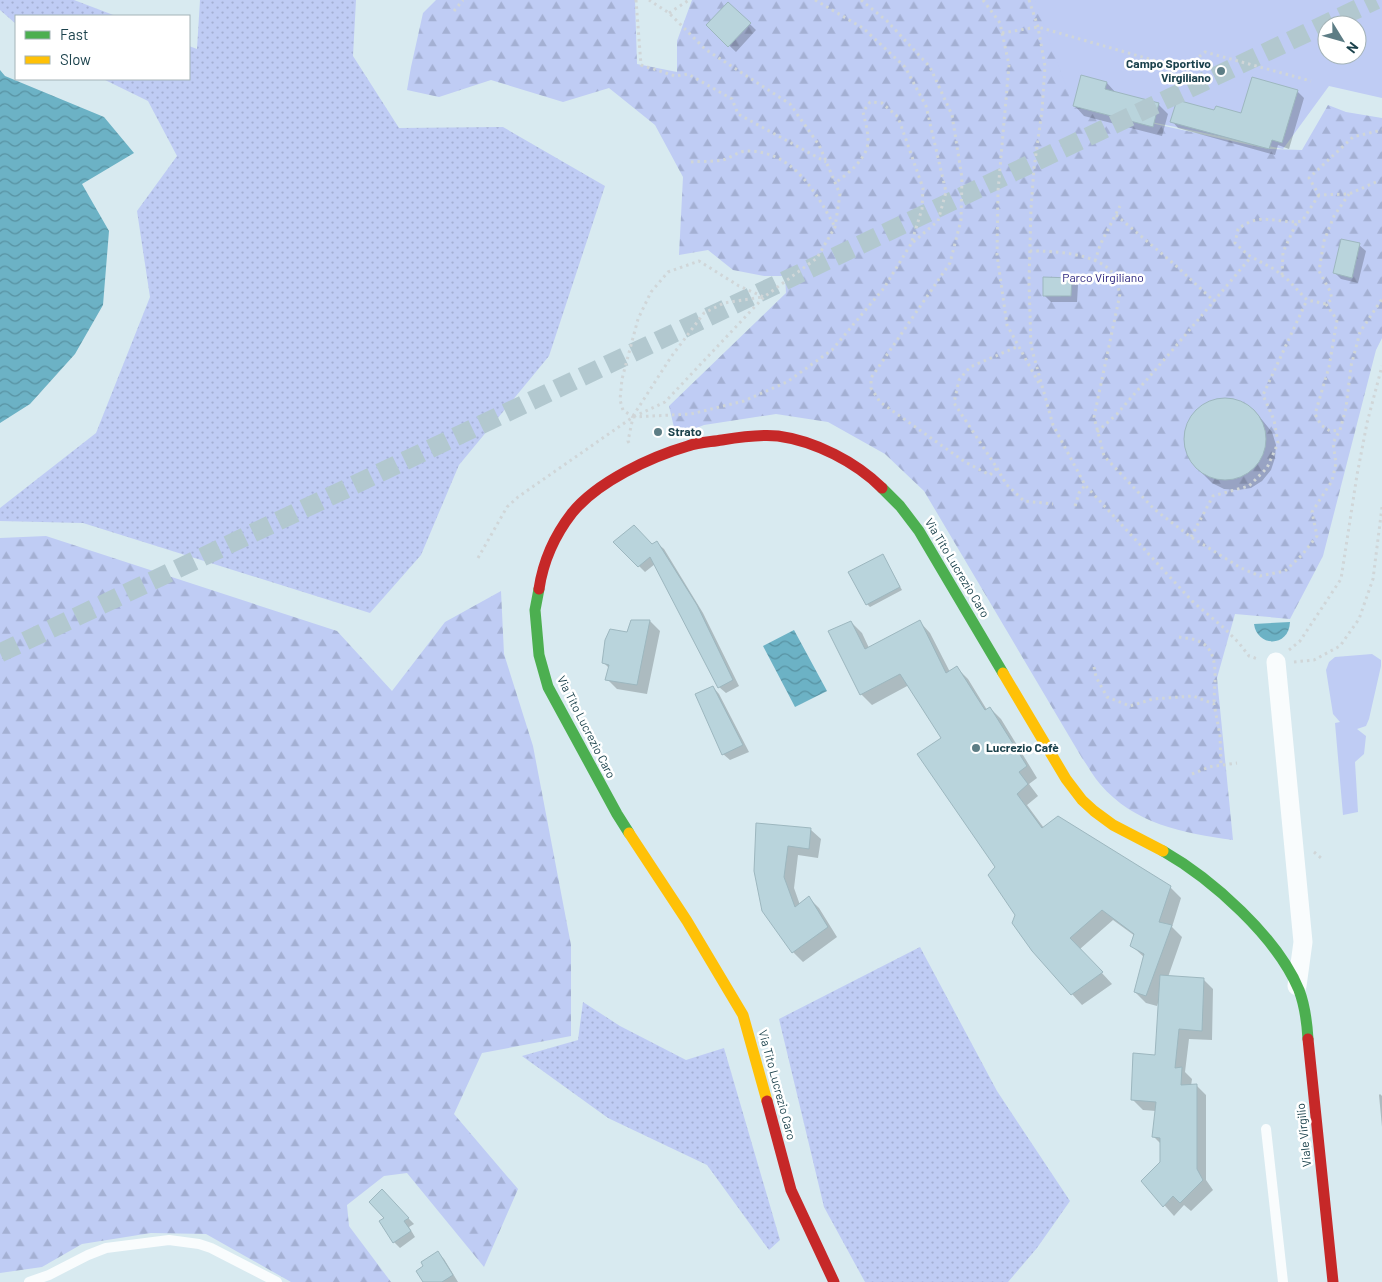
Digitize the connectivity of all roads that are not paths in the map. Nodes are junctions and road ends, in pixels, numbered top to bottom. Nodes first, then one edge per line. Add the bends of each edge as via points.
1 (1276, 662) road end
2 (1297, 986) junction
3 (1266, 1129) dead end
4 (29, 1282) edge
5 (277, 1282) edge
6 (834, 1282) edge
7 (1283, 1282) edge
8 (1333, 1282) edge

1 - 2 street via 1303,942
2 - 6 street, Via Tito Lucrezio Caro via 1275,952 1224,894 1164,852 1113,826 1085,804 1066,779 919,531 875,481 846,461 809,443 778,436 750,436 690,445 647,460 595,491 572,513 556,538 542,570 535,610 539,655 548,687 617,814 743,1015 791,1190
2 - 8 street, Viale Virgilio via 1306,1014
3 - 7 lane
4 - 5 lane via 106,1248 169,1240 212,1248

